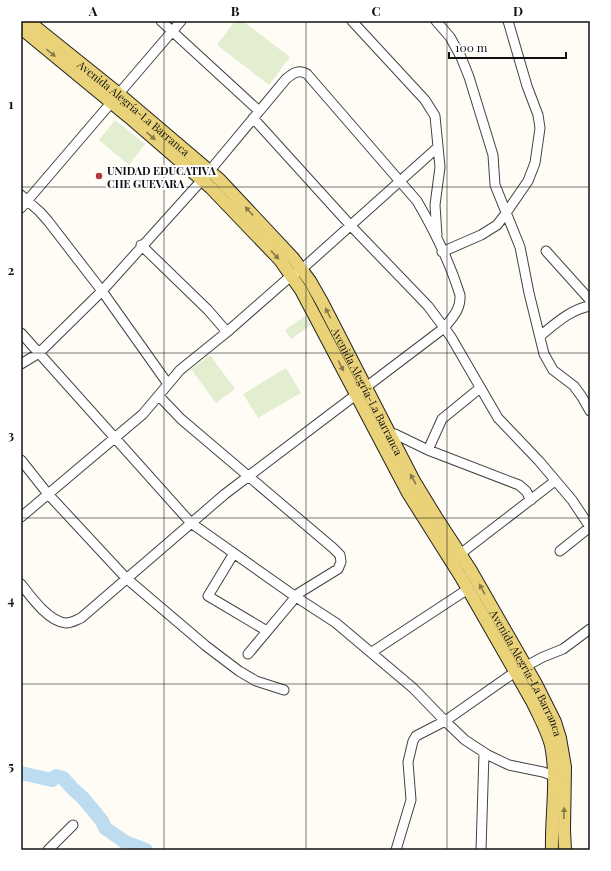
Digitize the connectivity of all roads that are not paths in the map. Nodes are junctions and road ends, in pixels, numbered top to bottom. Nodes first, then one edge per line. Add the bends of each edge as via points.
1 (28, 21) edge
2 (161, 21) edge
3 (181, 21) edge
4 (352, 21) edge
5 (436, 21) edge
6 (508, 21) edge
7 (21, 28) edge
8 (173, 31) junction
9 (115, 98) junction
10 (256, 114) junction
11 (438, 147) junction
12 (206, 175) junction
13 (400, 181) junction
14 (24, 198) edge
15 (21, 208) edge
16 (507, 213) junction
17 (351, 226) junction
18 (437, 240) junction
19 (141, 246) junction
20 (546, 251) dead end
21 (442, 252) junction
22 (297, 272) junction
23 (102, 291) junction
24 (590, 300) edge
25 (590, 306) edge
26 (444, 328) junction
27 (227, 332) junction
28 (21, 333) edge
29 (540, 336) junction
30 (39, 353) junction
31 (21, 364) edge
32 (168, 384) junction
33 (480, 388) junction
34 (361, 391) junction
35 (159, 396) junction
36 (590, 411) edge
37 (390, 435) junction
38 (115, 438) junction
39 (428, 450) junction
40 (21, 460) edge
41 (248, 476) junction
42 (555, 480) junction
43 (48, 494) junction
44 (531, 500) junction
45 (21, 517) edge
46 (191, 523) junction
47 (590, 527) edge
48 (560, 551) dead end
49 (234, 553) junction
50 (456, 557) junction
51 (126, 578) junction
52 (21, 584) edge
53 (468, 589) junction
54 (296, 597) junction
55 (590, 629) edge
56 (267, 631) junction
57 (372, 652) junction
58 (248, 654) dead end
59 (526, 666) junction
60 (515, 672) junction
61 (284, 690) dead end
62 (445, 722) junction
63 (484, 752) junction
64 (560, 776) junction
65 (73, 825) dead end
66 (48, 850) edge
67 (396, 850) edge
68 (481, 850) edge
69 (552, 850) edge
70 (565, 850) edge

1 - 9 main road, Avenida Alegría-La Barranca
2 - 8 street
3 - 8 street
4 - 11 street via 425,100 434,116
5 - 16 street via 450,37 469,77 493,155 495,185
6 - 16 street via 540,128 535,163 528,180
7 -> 9 main road, Avenida Alegría-La Barranca
8 - 9 street
8 - 10 street
9 - 12 main road, Avenida Alegría-La Barranca
9 - 14 street
10 - 12 street
10 - 13 street via 290,76 296,72 307,74
10 - 17 street
11 - 13 street
11 - 18 street via 440,167 435,205
12 - 19 street
12 - 22 main road, Avenida Alegría-La Barranca via 262,241
13 - 17 street
13 - 18 street via 417,201
14 - 15 street
14 - 23 street via 48,221
16 - 21 street via 497,225 481,235
16 - 29 street via 520,247
17 - 22 street
17 - 26 street via 418,294
18 - 21 street
19 - 23 street
19 - 27 street via 208,310
20 - 24 street
21 - 26 street via 457,285 460,302 455,315
22 - 27 street
22 - 34 main road, Avenida Alegría-La Barranca via 315,315
23 - 30 street
23 - 32 street
25 - 29 street via 567,315
26 - 33 street
26 - 34 street
27 - 32 street via 180,370
28 - 30 street
29 - 36 street via 544,354 553,370 574,386
30 - 31 street
30 - 38 street
32 - 35 street
33 - 39 street via 442,419
33 - 42 street via 498,418
34 - 37 main road, Avenida Alegría-La Barranca
34 - 41 street
34 - 50 main road, Avenida Alegría-La Barranca via 408,493
35 - 38 street
35 - 41 street via 181,419
37 - 39 street via 395,434
50 -> 37 main road, Avenida Alegría-La Barranca
38 - 43 street
38 - 46 street
39 - 44 street via 519,485
40 - 43 street
41 - 46 street
41 - 54 street via 340,555 338,569 304,589
42 - 44 street
42 - 47 street
43 - 45 street
43 - 51 street
44 - 50 street
46 - 49 street
46 - 51 street
47 - 48 street
49 - 54 street
49 - 56 street via 208,596
50 - 53 main road, Avenida Alegría-La Barranca
59 -> 50 main road, Avenida Alegría-La Barranca
51 - 52 street via 81,618 66,623 59,622 42,609
51 - 61 street via 239,671 256,681
53 - 57 street
53 - 60 main road, Avenida Alegría-La Barranca
54 - 56 street
54 - 57 street via 336,623
55 - 59 street via 563,649
56 - 58 street
57 - 62 street via 413,688
59 - 60 street
59 - 64 main road, Avenida Alegría-La Barranca via 555,722 563,751
60 - 62 street
60 - 64 main road, Avenida Alegría-La Barranca via 548,736
62 - 63 street via 465,740
62 - 67 street via 416,736 413,741 408,762 411,800
63 - 64 street via 509,765
63 - 68 street
64 - 69 main road, Avenida Alegría-La Barranca
70 -> 64 main road, Avenida Alegría-La Barranca
65 - 66 street

